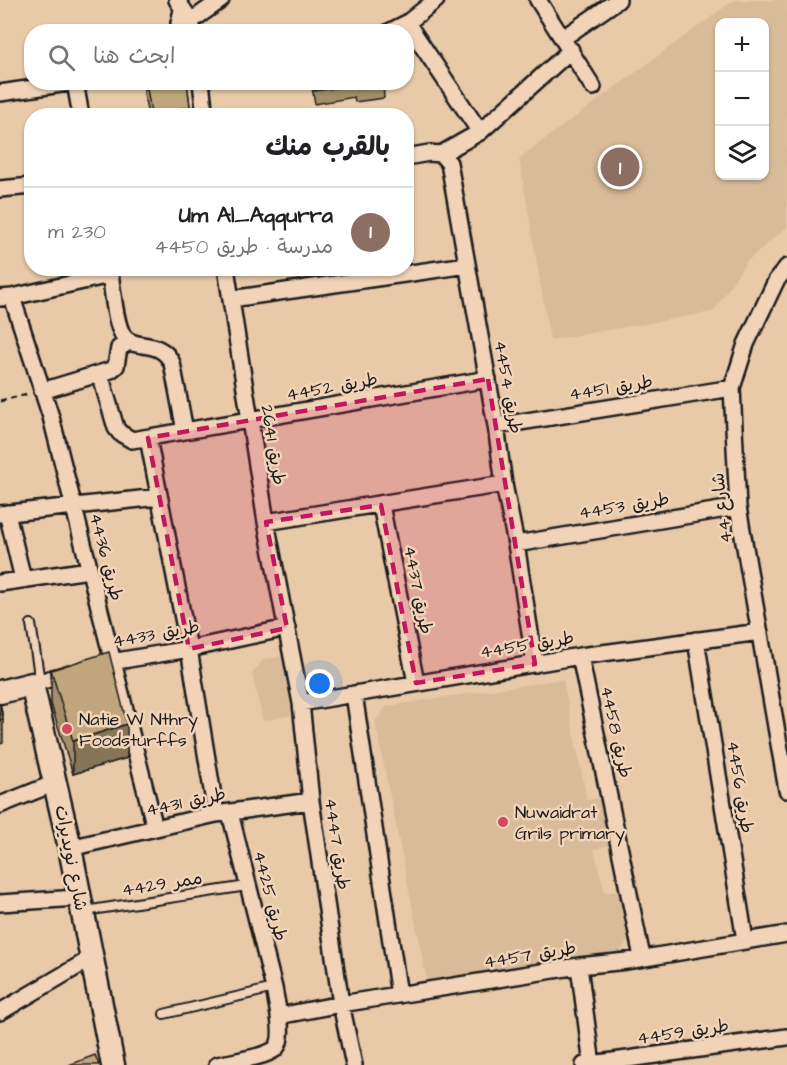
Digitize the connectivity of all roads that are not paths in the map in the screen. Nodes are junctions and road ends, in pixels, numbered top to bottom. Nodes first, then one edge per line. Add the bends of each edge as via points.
1 (221, 0) edge
2 (436, 0) edge
3 (538, 0) edge
4 (618, 0) edge
5 (185, 19) edge
6 (407, 23) edge
7 (414, 33) edge
8 (567, 44) junction
9 (593, 87) dead end
10 (24, 89) edge
11 (76, 90) edge
12 (202, 90) edge
13 (0, 93) edge
14 (80, 108) edge
15 (204, 108) edge
16 (480, 132) junction
17 (441, 154) junction
18 (414, 156) edge
19 (24, 187) edge
20 (0, 189) edge
21 (467, 265) junction
22 (787, 267) edge
23 (414, 273) edge
24 (94, 276) edge
25 (111, 276) edge
26 (227, 276) edge
27 (391, 276) edge
28 (6, 298) edge
29 (231, 299) junction
30 (129, 342) junction
31 (100, 374) junction
32 (488, 379) junction
33 (732, 388) junction
34 (42, 391) junction
35 (250, 421) junction
36 (496, 426) junction
37 (185, 431) junction
38 (148, 438) junction
39 (504, 484) junction
40 (159, 497) junction
41 (381, 505) junction
42 (74, 506) junction
43 (738, 507) junction
44 (3, 513) edge
45 (266, 522) junction
46 (516, 544) junction
47 (89, 570) junction
48 (23, 579) junction
49 (0, 583) edge
50 (31, 624) dead end
51 (287, 627) junction
52 (760, 632) junction
53 (696, 640) junction
54 (189, 649) junction
55 (580, 656) junction
56 (112, 661) junction
57 (535, 664) junction
58 (36, 682) junction
59 (416, 683) junction
60 (0, 692) edge
61 (354, 694) junction
62 (301, 703) junction
63 (56, 783) junction
64 (787, 790) edge
65 (311, 801) junction
66 (0, 806) edge
67 (223, 813) junction
68 (155, 828) junction
69 (70, 848) junction
70 (247, 886) junction
71 (0, 903) edge
72 (80, 905) junction
73 (787, 934) edge
74 (745, 940) junction
75 (642, 957) junction
76 (90, 959) junction
77 (579, 966) junction
78 (274, 988) junction
79 (399, 995) junction
80 (341, 1004) junction
81 (0, 1012) edge
82 (164, 1014) dead end
83 (279, 1016) junction
84 (787, 1037) edge
85 (113, 1065) edge
86 (217, 1065) edge
87 (354, 1065) edge
88 (589, 1065) edge

1 - 5 street
2 - 6 street
3 - 8 street
4 - 8 street
7 - 16 street
8 - 9 street
8 - 16 street
10 - 13 street
11 - 14 street
12 - 15 street
16 - 17 street
17 - 18 street
17 - 21 street, طريق 4454 via 449,163
19 - 20 street
21 - 23 street
21 - 32 street, طريق 4454
22 - 33 street, شارع 44 via 776,281 746,344
24 - 28 street
25 - 30 street via 119,327
26 - 29 street, طريق 2641
27 - 29 street
28 - 34 street, طريق 4436
29 - 35 street, طريق 2641
30 - 31 street via 118,351 114,368
30 - 37 street via 160,349 169,357
31 - 34 street
31 - 38 street via 116,428 132,440
32 - 35 street, طريق 4452
32 - 36 street, طريق 4454
33 - 36 street, طريق 4451
33 - 43 street, شارع 44
34 - 42 street, طريق 4436
35 - 37 street, طريق 4452
35 - 45 street, طريق 2641
36 - 39 street, طريق 4454
37 - 38 street, طريق 4452
38 - 40 street, طريق 4425
39 - 41 street
39 - 46 street, طريق 4454
40 - 42 street
40 - 54 street, طريق 4425
41 - 45 street
41 - 59 street, طريق 4437
42 - 44 street
42 - 47 street, طريق 4436
43 - 46 street, طريق 4453
43 - 52 street, شارع 44
44 - 48 street
45 - 51 street, طريق 2641
46 - 57 street, طريق 4454
47 - 48 street
47 - 56 street, طريق 4436
48 - 49 street
50 - 58 lane
51 - 54 street, طريق 4433
51 - 62 street, طريق 4447
52 - 53 street, طريق 4455
52 - 64 street, شارع 44
53 - 55 street, طريق 4455
53 - 74 street, طريق 4456
54 - 56 street, طريق 4433
54 - 67 street, طريق 4425
55 - 57 street, طريق 4455
55 - 75 street, طريق 4458
56 - 58 street, طريق 4433
56 - 68 street, طريق 4436
57 - 59 street, طريق 4455
58 - 60 street
58 - 63 street, شارع نويديرات
59 - 61 street, طريق 4455
61 - 62 street, طريق 4455
61 - 79 street
62 - 65 street, طريق 4447
63 - 66 street
63 - 69 street, شارع نويديرات
65 - 67 street, طريق 4431
65 - 80 street, طريق 4447
67 - 68 street, طريق 4431
67 - 70 street, طريق 4425
68 - 69 street, طريق 4431
69 - 72 street, شارع نويديرات
70 - 72 lane, ممر 4429
70 - 78 street, طريق 4425
71 - 72 street
72 - 76 street, شارع نويديرات
73 - 74 street, طريق 4457
74 - 75 street, طريق 4457
75 - 77 street, طريق 4457
76 - 81 street
76 - 85 street, شارع نويديرات
77 - 79 street, طريق 4457
77 - 88 street
78 - 82 lane
78 - 83 street, طريق 4425
79 - 80 street, طريق 4457
80 - 83 street, طريق 4457
80 - 87 street, طريق 4447
83 - 86 street, طريق 4425 via 280,1039 276,1048
84 - 88 street, طريق 4459

